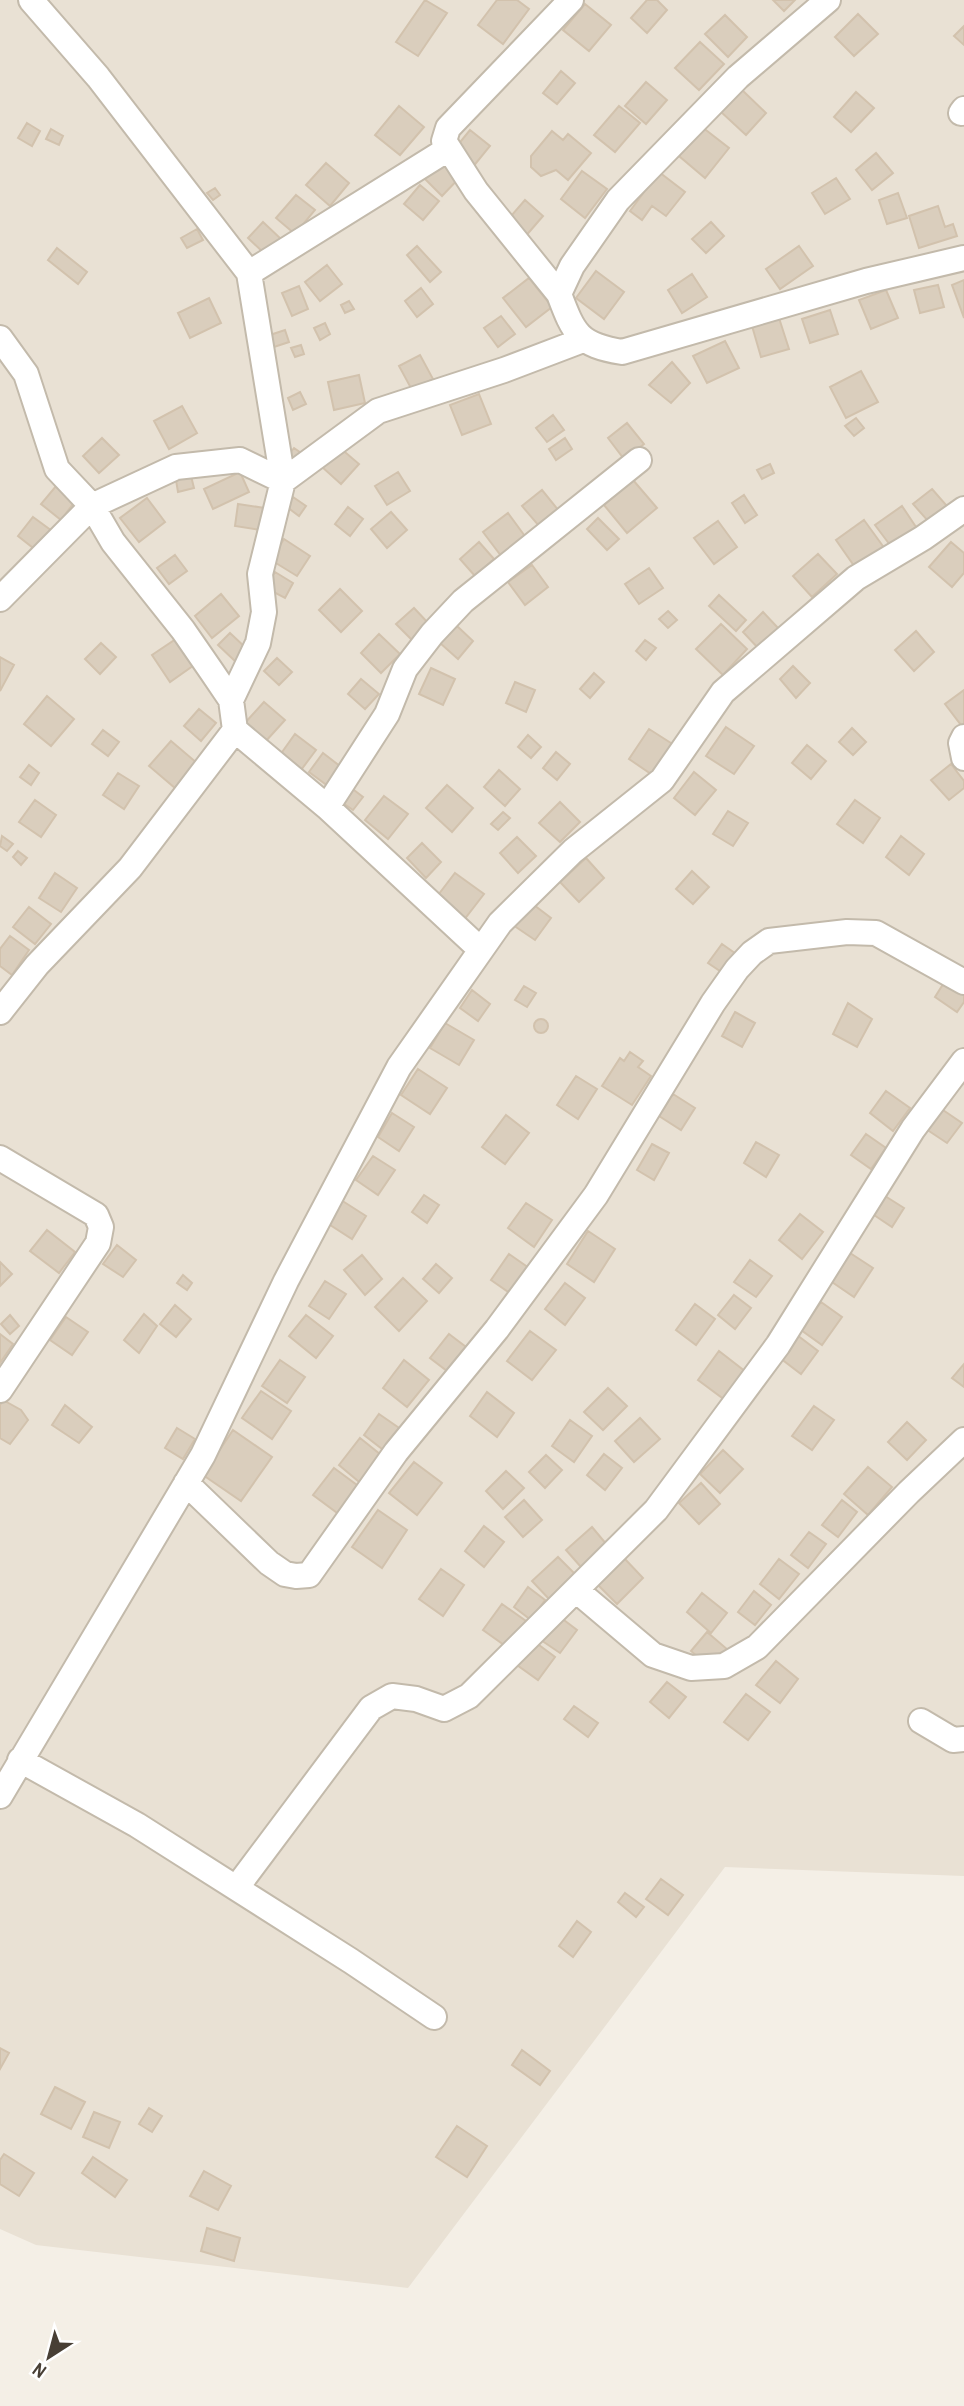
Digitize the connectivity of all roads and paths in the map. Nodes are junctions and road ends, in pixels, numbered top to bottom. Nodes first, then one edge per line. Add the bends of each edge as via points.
1 (31, 0) edge
2 (571, 0) edge
3 (828, 0) edge
4 (448, 149) junction
5 (964, 258) edge
6 (249, 274) junction
7 (559, 294) junction
8 (0, 338) edge
9 (583, 340) junction
10 (639, 460) dead end
11 (283, 481) junction
12 (92, 506) junction
13 (964, 509) edge
14 (0, 600) edge
15 (232, 701) junction
16 (235, 730) junction
17 (964, 737) edge
18 (964, 758) edge
19 (327, 807) junction
20 (481, 950) junction
21 (964, 982) edge
22 (0, 1012) edge
23 (964, 1061) edge
24 (0, 1158) edge
25 (0, 1390) edge
26 (964, 1440) edge
27 (186, 1483) junction
28 (576, 1590) junction
29 (921, 1721) dead end
30 (964, 1740) edge
31 (20, 1760) junction
32 (0, 1796) edge
33 (237, 1887) junction
34 (434, 2017) dead end

1 - 6 street via 98,77
2 - 4 street via 448,128 444,141
3 - 7 street via 738,77 618,200 572,266
4 - 6 street
4 - 7 street
5 - 9 street via 866,281 622,352
6 - 11 street
7 - 9 street
8 - 12 street via 26,374 57,469
9 - 11 street via 378,411
10 - 19 street via 463,601 432,634 405,669 387,714
11 - 12 street via 240,460 176,467
11 - 15 street via 260,574 264,612 258,643
12 - 14 street
12 - 15 street via 113,542
13 - 20 street via 856,578 723,692 662,780 573,851 500,923
15 - 16 street
16 - 19 street
16 - 22 street via 130,868 37,965
17 - 18 street
19 - 20 street
20 - 27 street via 398,1067
21 - 27 street via 876,933 769,941 752,953 713,1003 596,1195 497,1329 396,1452 309,1575 285,1574 269,1563
23 - 28 street via 913,1129 778,1345 656,1510
24 - 25 street via 96,1215 101,1227 98,1243
26 - 28 street via 757,1647 724,1666 691,1668 653,1655
27 - 31 street
28 - 33 street via 469,1696 444,1709 392,1696 371,1708
29 - 30 street via 953,1740
31 - 32 street
31 - 33 street
33 - 34 street

